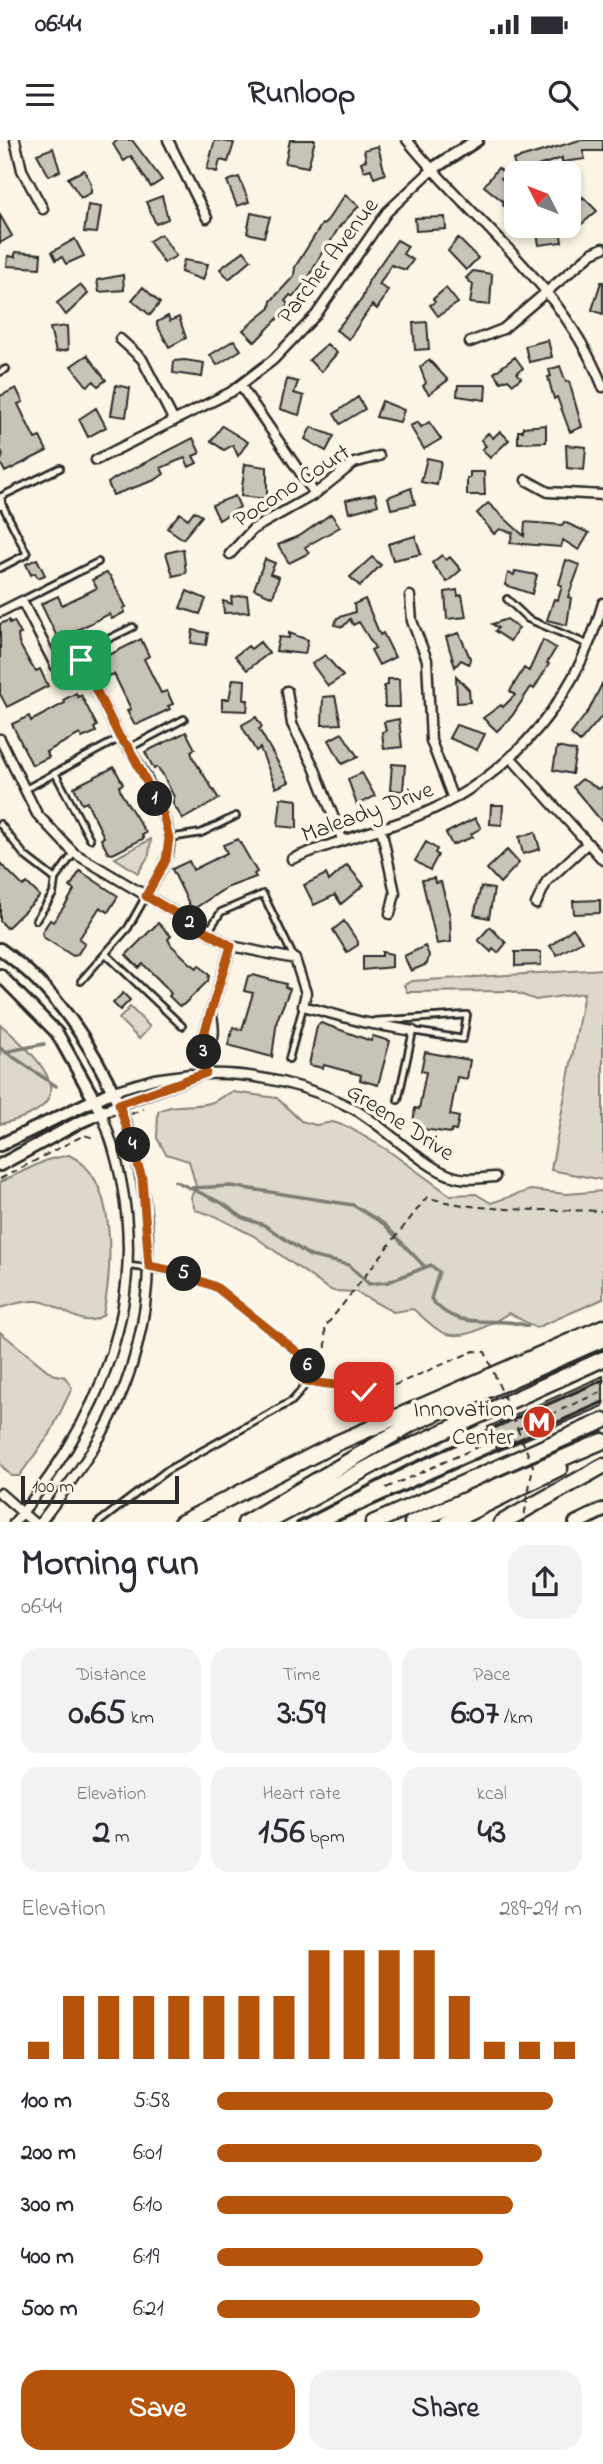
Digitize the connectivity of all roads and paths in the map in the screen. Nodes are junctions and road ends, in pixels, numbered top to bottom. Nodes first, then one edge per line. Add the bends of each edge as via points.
1 (15, 140) edge
2 (168, 140) edge
3 (407, 140) edge
4 (477, 140) edge
5 (434, 168) junction
6 (43, 209) dead end
7 (207, 218) dead end
8 (603, 248) edge
9 (547, 291) junction
10 (120, 339) dead end
11 (470, 342) dead end
12 (6, 369) dead end
13 (0, 372) edge
14 (240, 385) junction
15 (603, 387) edge
16 (174, 421) junction
17 (379, 456) dead end
18 (96, 460) dead end
19 (60, 468) dead end
20 (526, 480) dead end
21 (314, 494) junction
22 (603, 495) edge
23 (0, 502) edge
24 (230, 554) dead end
25 (98, 562) dead end
26 (0, 568) edge
27 (410, 596) dead end
28 (507, 599) dead end
29 (22, 601) junction
30 (603, 603) edge
31 (0, 612) edge
32 (132, 627) dead end
33 (590, 645) junction
34 (81, 660) junction
35 (287, 691) dead end
36 (184, 719) dead end
37 (120, 738) junction
38 (0, 739) edge
39 (129, 748) junction
40 (511, 758) junction
41 (55, 773) junction
42 (23, 791) junction
43 (453, 799) junction
44 (236, 816) dead end
45 (0, 824) edge
46 (381, 828) junction
47 (169, 838) junction
48 (90, 839) dead end
49 (342, 839) junction
50 (588, 843) junction
51 (74, 853) junction
52 (292, 859) dead end
53 (603, 859) edge
54 (55, 879) junction
55 (146, 896) junction
56 (537, 904) dead end
57 (390, 914) dead end
58 (36, 920) dead end
59 (207, 933) junction
60 (231, 946) junction
61 (0, 949) edge
62 (107, 955) junction
63 (295, 959) junction
64 (0, 975) edge
65 (81, 981) dead end
66 (303, 1006) junction
67 (362, 1022) junction
68 (182, 1026) dead end
69 (414, 1031) junction
70 (289, 1059) dead end
71 (206, 1073) junction
72 (113, 1091) junction
73 (95, 1099) junction
74 (398, 1100) dead end
75 (119, 1104) junction
76 (101, 1112) junction
77 (92, 1129) dead end
78 (89, 1135) junction
79 (94, 1138) dead end
80 (0, 1146) edge
81 (0, 1165) edge
82 (495, 1177) dead end
83 (0, 1179) edge
84 (603, 1211) edge
85 (129, 1266) junction
86 (149, 1266) junction
87 (603, 1327) edge
88 (603, 1339) edge
89 (326, 1348) dead end
90 (603, 1359) edge
91 (306, 1382) junction
92 (603, 1391) edge
93 (603, 1421) edge
94 (518, 1428) junction
95 (603, 1441) edge
96 (603, 1448) edge
97 (603, 1466) edge
98 (386, 1488) dead end
99 (0, 1493) edge
100 (603, 1510) edge
101 (22, 1513) junction
102 (14, 1522) edge
103 (34, 1522) edge
104 (40, 1522) edge
105 (98, 1522) edge
106 (181, 1522) edge
107 (245, 1522) edge
108 (266, 1522) edge
109 (373, 1522) edge
110 (412, 1522) edge
111 (448, 1522) edge
112 (501, 1522) edge
113 (523, 1522) edge
114 (576, 1522) edge

1 - 6 street via 22,170
2 - 7 street
3 - 5 street
4 - 5 street, Parcher Avenue
5 - 9 street
5 - 14 street, Parcher Avenue via 377,224 296,338
8 - 9 street
9 - 11 street via 503,329
9 - 15 street via 579,335
10 - 16 street via 142,359
12 - 13 lane
14 - 16 street, Parcher Avenue
14 - 21 street
16 - 18 street, Parcher Avenue
17 - 21 street, Pocono Court via 354,463
19 - 23 lane
20 - 22 street via 548,492
21 - 24 street, Pocono Court via 244,536
23 - 26 lane via 27,554
25 - 29 lane
27 - 43 street via 412,621 431,683 431,741
28 - 33 lane via 528,619
29 - 31 street
29 - 34 street via 58,671
30 - 33 street, Maleady Drive
32 - 34 lane via 92,647
33 - 40 street, Maleady Drive via 551,714
34 - 37 street
35 - 49 street via 292,724
36 - 39 lane
37 - 39 street
37 - 41 lane
38 - 42 street
39 - 47 street via 163,814
40 - 43 street, Maleady Drive
40 - 50 street
41 - 42 lane
41 - 48 lane
42 - 51 street via 37,814
43 - 46 street, Maleady Drive
44 - 47 lane via 201,833
45 - 54 lane via 25,856
46 - 49 street, Maleady Drive
46 - 57 street via 394,881
47 - 55 street via 166,860
49 - 52 street, Maleady Drive
50 - 53 street
50 - 56 street via 547,881
51 - 54 lane
51 - 55 street
54 - 58 lane via 53,894
55 - 59 street
55 - 62 lane
59 - 60 street
59 - 63 lane via 221,912 263,894
60 - 63 street
60 - 71 street via 212,1016 214,1033 205,1053
61 - 72 street via 46,988 69,1016
62 - 65 lane
62 - 68 lane
63 - 66 street via 306,993
64 - 73 street via 57,1033
66 - 67 street
66 - 70 lane
67 - 69 street
67 - 69 lane via 467,1016 463,1039
69 - 74 lane
71 - 72 street, Greene Drive via 154,1079
71 - 75 street, Greene Drive
71 - 82 street, Greene Drive via 264,1078 324,1095 366,1116 440,1171 465,1179
72 - 73 street
72 - 75 street
73 - 76 street
73 - 80 street
75 - 76 street
75 - 86 street via 142,1178
76 - 81 street
76 - 85 street via 122,1183
77 - 78 path
78 - 79 path
78 - 83 path
84 - 89 path via 443,1202 427,1197 325,1327
85 - 86 lane
85 - 101 street via 121,1325 105,1378 67,1453
86 - 91 lane via 216,1287 306,1359
86 - 104 street via 136,1349 110,1418
87 - 106 highway via 337,1443
88 - 107 highway via 413,1423
90 - 108 highway via 390,1456
91 - 94 path, bridge via 349,1386 374,1394 481,1349
91 - 105 lane via 292,1401 166,1471
92 - 94 path
93 - 109 highway
94 - 98 path
94 - 113 path, bridge via 533,1466
95 - 110 highway
96 - 111 highway
97 - 112 highway
99 - 101 street
100 - 114 main road
101 - 102 street
101 - 103 street

